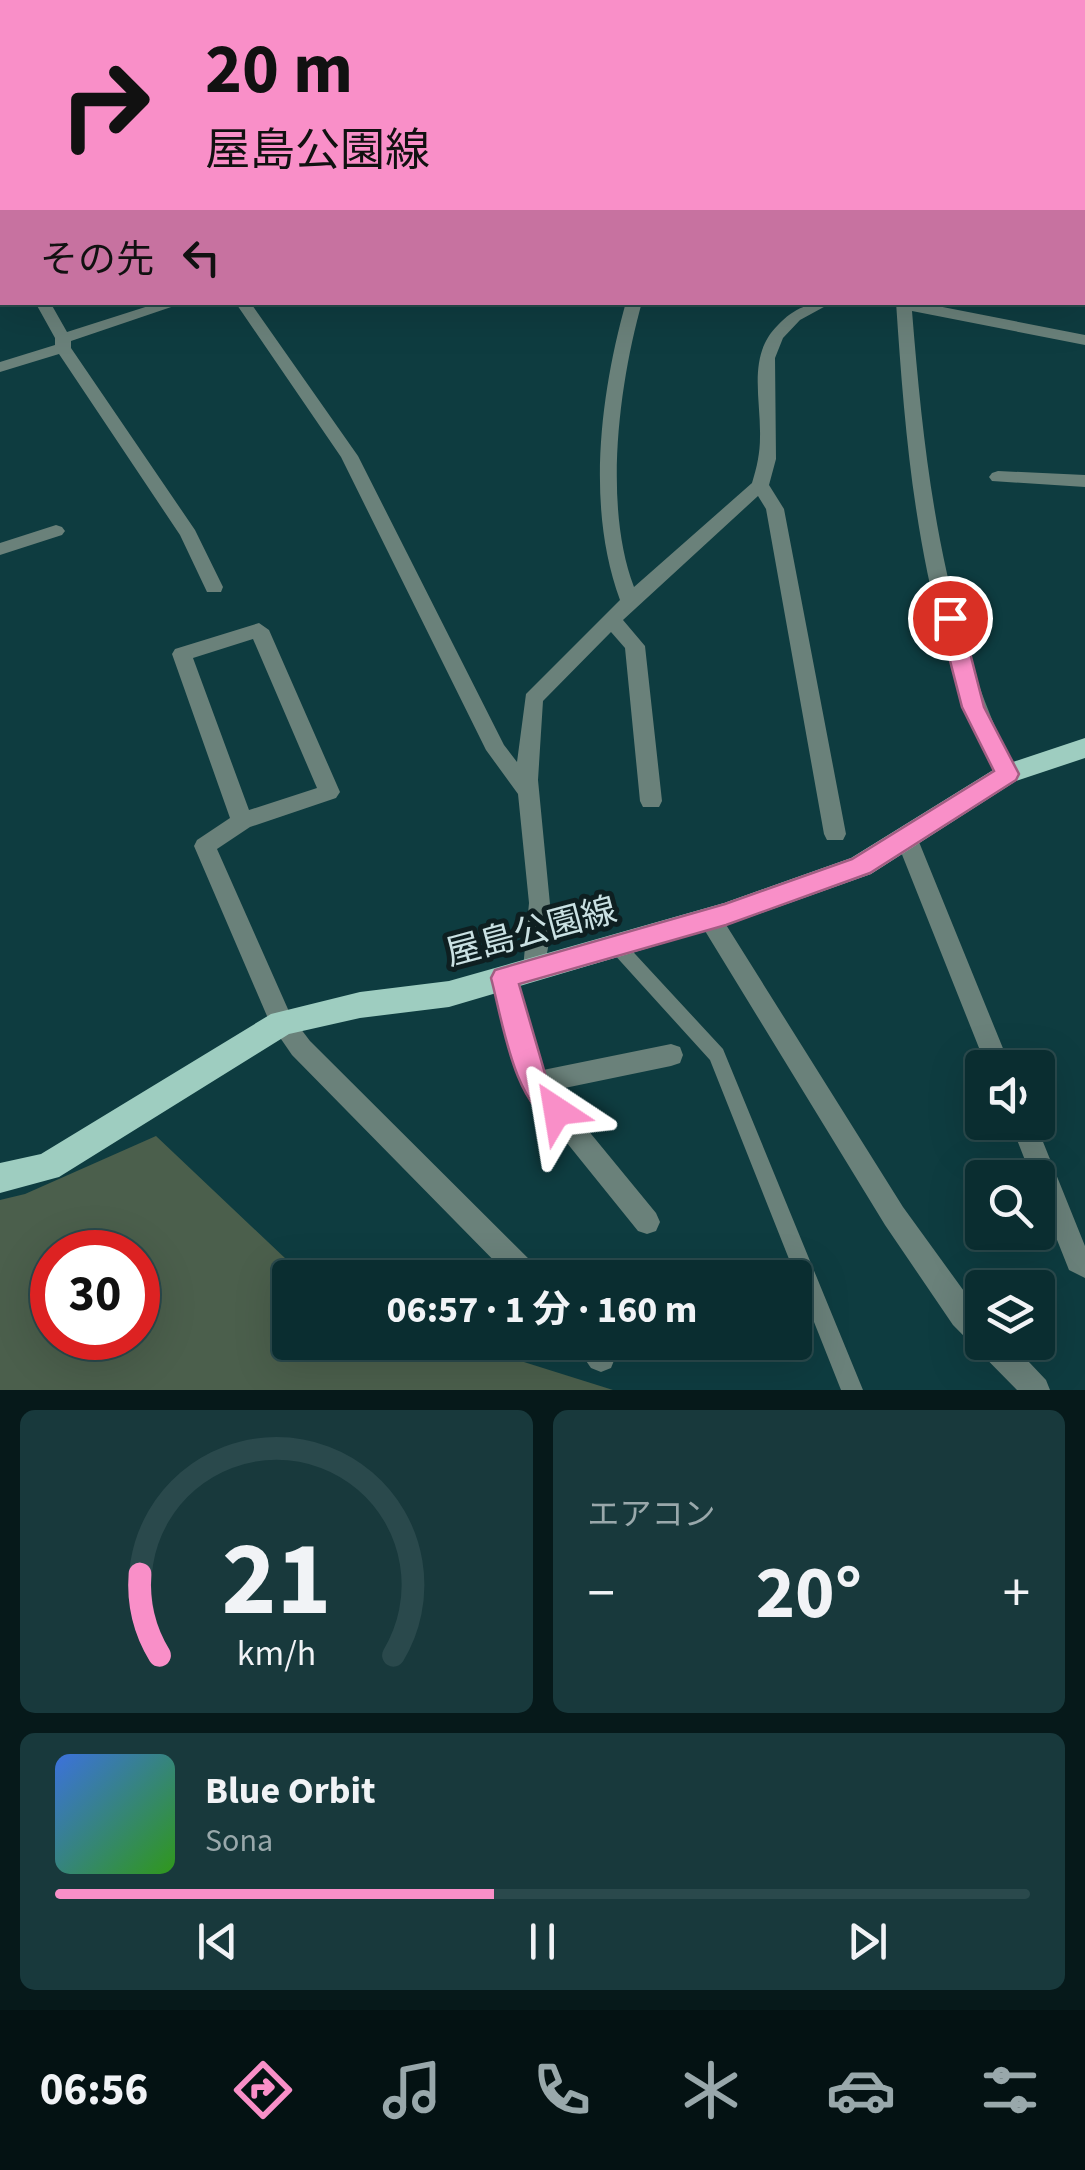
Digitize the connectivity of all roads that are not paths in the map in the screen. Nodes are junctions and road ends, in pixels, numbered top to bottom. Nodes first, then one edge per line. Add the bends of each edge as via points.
1 (44, 305) edge
2 (244, 305) edge
3 (633, 305) edge
4 (819, 305) edge
5 (905, 305) edge
6 (910, 305) edge
7 (141, 308) edge
8 (1085, 340) edge
9 (63, 343) junction
10 (0, 367) edge
11 (998, 477) dead end
12 (1085, 481) edge
13 (760, 485) junction
14 (56, 531) dead end
15 (0, 549) edge
16 (214, 587) dead end
17 (630, 601) junction
18 (612, 620) junction
19 (1085, 748) edge
20 (1007, 774) junction
21 (528, 792) junction
22 (651, 801) dead end
23 (242, 821) junction
24 (836, 834) dead end
25 (906, 837) junction
26 (710, 919) junction
27 (618, 947) junction
28 (535, 969) junction
29 (504, 978) junction
30 (282, 1023) junction
31 (993, 1050) edge
32 (672, 1055) dead end
33 (534, 1083) junction
34 (1029, 1140) edge
35 (1, 1174) edge
36 (647, 1222) dead end
37 (512, 1260) edge
38 (1085, 1265) edge
39 (965, 1317) edge
40 (1007, 1360) edge
41 (852, 1390) edge
42 (1036, 1390) edge

1 - 9 street
2 - 21 street via 349,456 496,750
3 - 17 street via 621,341 612,504 620,584
4 - 13 street via 796,315 770,342 764,364 768,467
5 - 20 street via 922,491 938,569 973,707
6 - 8 street
7 - 9 street
9 - 10 street
9 - 16 street via 188,534
11 - 12 street
13 - 17 street
13 - 24 street via 775,509
14 - 15 street
17 - 18 street
18 - 21 street via 533,699
18 - 22 street via 635,646
19 - 20 main road, 屋島公園線
20 - 25 main road, 屋島公園線
21 - 28 street via 541,945
23 - 23 street via 328,792 259,630 182,654
23 - 30 street via 205,846
25 - 26 main road, 屋島公園線 via 861,866
25 - 31 street
26 - 27 main road, 屋島公園線
26 - 39 street via 894,1216
27 - 28 main road, 屋島公園線
27 - 41 lane via 717,1055
28 - 29 main road, 屋島公園線
29 - 30 main road, 屋島公園線
29 - 33 street
30 - 35 main road, 屋島公園線 via 48,1167
30 - 37 street
32 - 33 street
33 - 36 street
34 - 38 street
40 - 42 street

